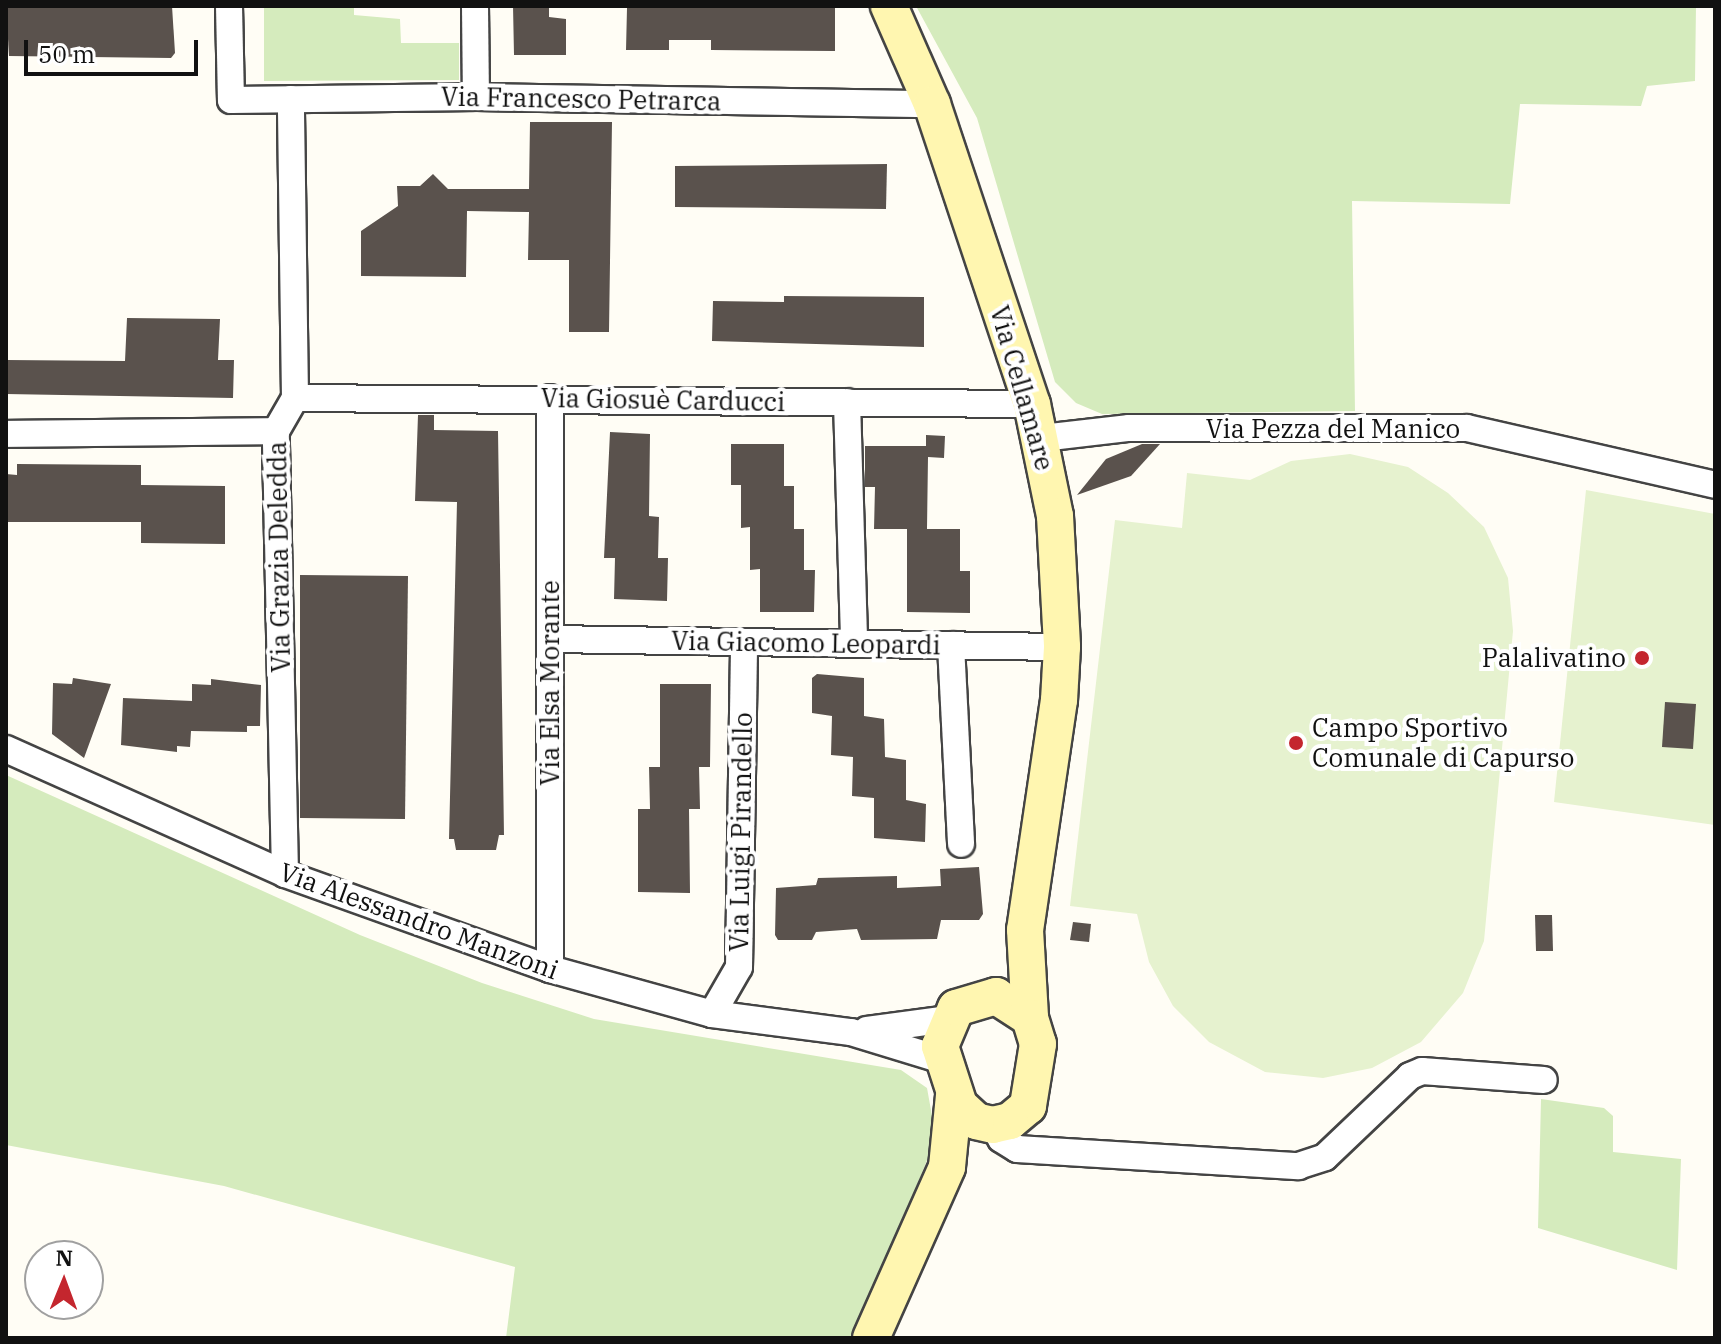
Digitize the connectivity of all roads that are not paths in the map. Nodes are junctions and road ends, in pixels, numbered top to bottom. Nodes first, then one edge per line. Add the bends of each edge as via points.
1 (229, 6) edge
2 (475, 6) edge
3 (889, 6) edge
4 (476, 97) junction
5 (291, 99) junction
6 (932, 104) junction
7 (295, 398) junction
8 (550, 398) junction
9 (847, 402) junction
10 (1037, 421) junction
11 (276, 431) junction
12 (6, 434) edge
13 (1715, 485) edge
14 (550, 639) junction
15 (744, 643) junction
16 (854, 644) junction
17 (951, 645) junction
18 (1062, 647) junction
19 (6, 749) edge
20 (961, 844) dead end
21 (285, 874) junction
22 (1025, 930) junction
23 (550, 969) junction
24 (982, 997) junction
25 (712, 1014) junction
26 (1030, 1018) junction
27 (947, 1019) junction
28 (851, 1032) junction
29 (942, 1060) junction
30 (1544, 1080) dead end
31 (954, 1095) junction
32 (1007, 1120) junction
33 (947, 1167) junction
34 (871, 1338) edge

1 - 5 street, Via Francesco Petrarca via 231,100
2 - 4 street
3 - 6 street, Via Cellamare
4 - 5 street, Via Francesco Petrarca
4 - 6 street, Via Francesco Petrarca
5 - 7 street
6 - 10 street, Via Cellamare
7 - 8 street, Via Giosuè Carducci
7 - 11 street, Via Grazia Deledda
8 - 9 street, Via Giosuè Carducci
8 - 14 street, Via Elsa Morante
9 - 10 street, Via Giosuè Carducci
9 - 16 street
10 - 13 street, Via Pezza del Manico via 1129,428 1467,428
10 - 18 street, Via Cellamare via 1055,516
11 - 12 street
11 - 21 street, Via Grazia Deledda
14 - 15 street, Via Giacomo Leopardi
14 - 23 street, Via Elsa Morante
15 - 16 street, Via Giacomo Leopardi
15 - 25 street, Via Luigi Pirandello via 739,967
16 - 17 street, Via Giacomo Leopardi
17 - 18 street, Via Giacomo Leopardi
17 - 20 street
18 - 22 street, Via Cellamare
19 - 21 street, Via Alessandro Manzoni
21 - 23 street, Via Alessandro Manzoni
22 - 24 street, Via Cellamare
22 - 26 street, Via Cellamare
23 - 25 street, Via Alessandro Manzoni
24 - 26 street via 1009,1000
24 - 27 street, Via Cellamare via 956,1008
25 - 28 street, Via Alessandro Manzoni
26 - 32 street, Via Cellamare via 1038,1044 1035,1084
27 - 28 street, Via Alessandro Manzoni
27 - 29 street, Via Cellamare
28 - 29 street, Via Alessandro Manzoni
29 - 31 street, Via Cellamare
30 - 32 street via 1422,1071 1410,1076 1325,1157 1298,1166 1017,1149 1001,1139
31 - 32 street, Via Cellamare via 967,1114
31 - 33 street, Via Cellamare
32 - 33 street, Via Cellamare
33 - 34 street, Via Cellamare

